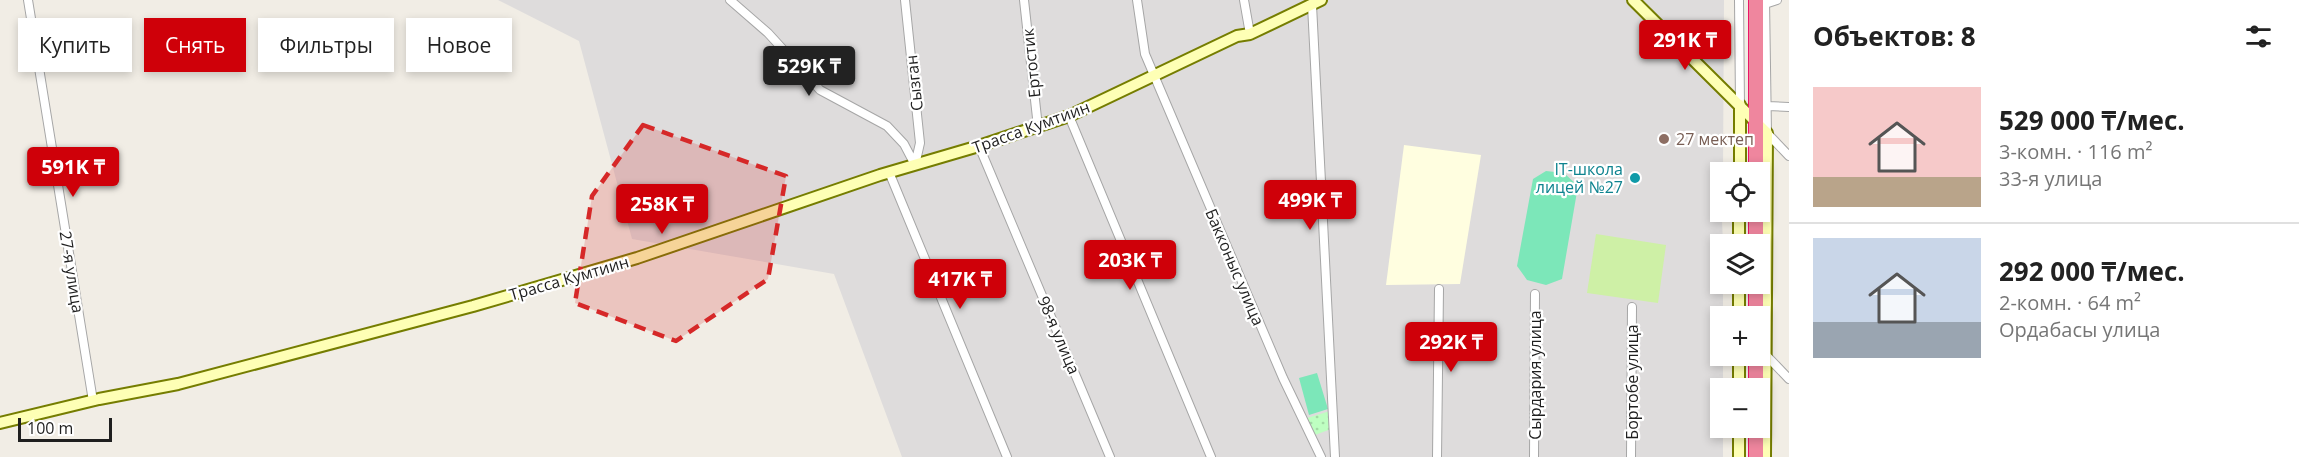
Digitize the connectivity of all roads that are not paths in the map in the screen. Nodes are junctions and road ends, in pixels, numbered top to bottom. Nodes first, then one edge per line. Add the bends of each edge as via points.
1 (28, 0) edge
2 (730, 0) edge
3 (905, 0) edge
4 (1024, 0) edge
5 (1137, 0) edge
6 (1244, 0) edge
7 (1633, 0) edge
8 (1739, 0) edge
9 (1747, 0) edge
10 (1777, 0) edge
11 (1762, 1) edge
12 (1317, 2) edge
13 (1250, 34) junction
14 (1154, 75) junction
15 (1767, 106) junction
16 (1789, 106) edge
17 (1748, 113) junction
18 (1070, 116) junction
19 (1038, 127) junction
20 (1767, 133) junction
21 (979, 146) junction
22 (1789, 156) edge
23 (1741, 162) edge
24 (1747, 162) edge
25 (1755, 162) edge
26 (915, 165) junction
27 (889, 172) junction
28 (1439, 289) dead end
29 (1535, 294) dead end
30 (1762, 306) edge
31 (1632, 307) dead end
32 (1770, 363) edge
33 (1761, 366) edge
34 (1789, 379) edge
35 (93, 401) junction
36 (0, 423) edge
37 (1739, 438) edge
38 (1747, 438) edge
39 (1756, 438) edge
40 (1006, 457) edge
41 (1110, 457) edge
42 (1211, 457) edge
43 (1321, 457) edge
44 (1335, 457) edge
45 (1437, 457) edge
46 (1534, 457) edge
47 (1631, 457) edge
48 (1739, 457) edge
49 (1747, 457) edge
50 (1756, 457) edge
51 (1765, 457) edge

1 - 35 street, 27-я улица
2 - 26 street via 768,33 820,90 887,126 904,144
3 - 26 street, Сызган via 920,143
4 - 19 street, Ертостик
5 - 14 street, Бакконыс улица via 1144,54
6 - 13 street
7 - 17 street
8 - 17 street
9 - 17 highway
10 - 11 street
11 - 15 street
11 - 17 highway
12 - 13 street, Трасса Кумтиин
12 - 44 street
13 - 14 street, Трасса Кумтиин via 1237,36
14 - 18 street, Трасса Кумтиин
14 - 43 street, Бакконыс улица via 1283,378
15 - 16 street
15 - 20 street
17 - 20 street
17 - 23 street
17 - 24 highway
17 - 25 highway
18 - 19 street, Трасса Кумтиин
18 - 42 street
19 - 21 street, Трасса Кумтиин
20 - 22 street
20 - 30 street
21 - 26 street, Трасса Кумтиин
21 - 41 street, 98-я улица
26 - 27 street, Трасса Кумтиин
27 - 35 street, Трасса Кумтиин via 637,258 473,306 178,384
27 - 40 street
28 - 45 street
29 - 46 street, Сырдария улица
31 - 47 street, Бортобе улица
32 - 34 street
33 - 51 street
35 - 36 street, Трасса Кумтиин
37 - 48 street
38 - 49 highway
39 - 50 highway

